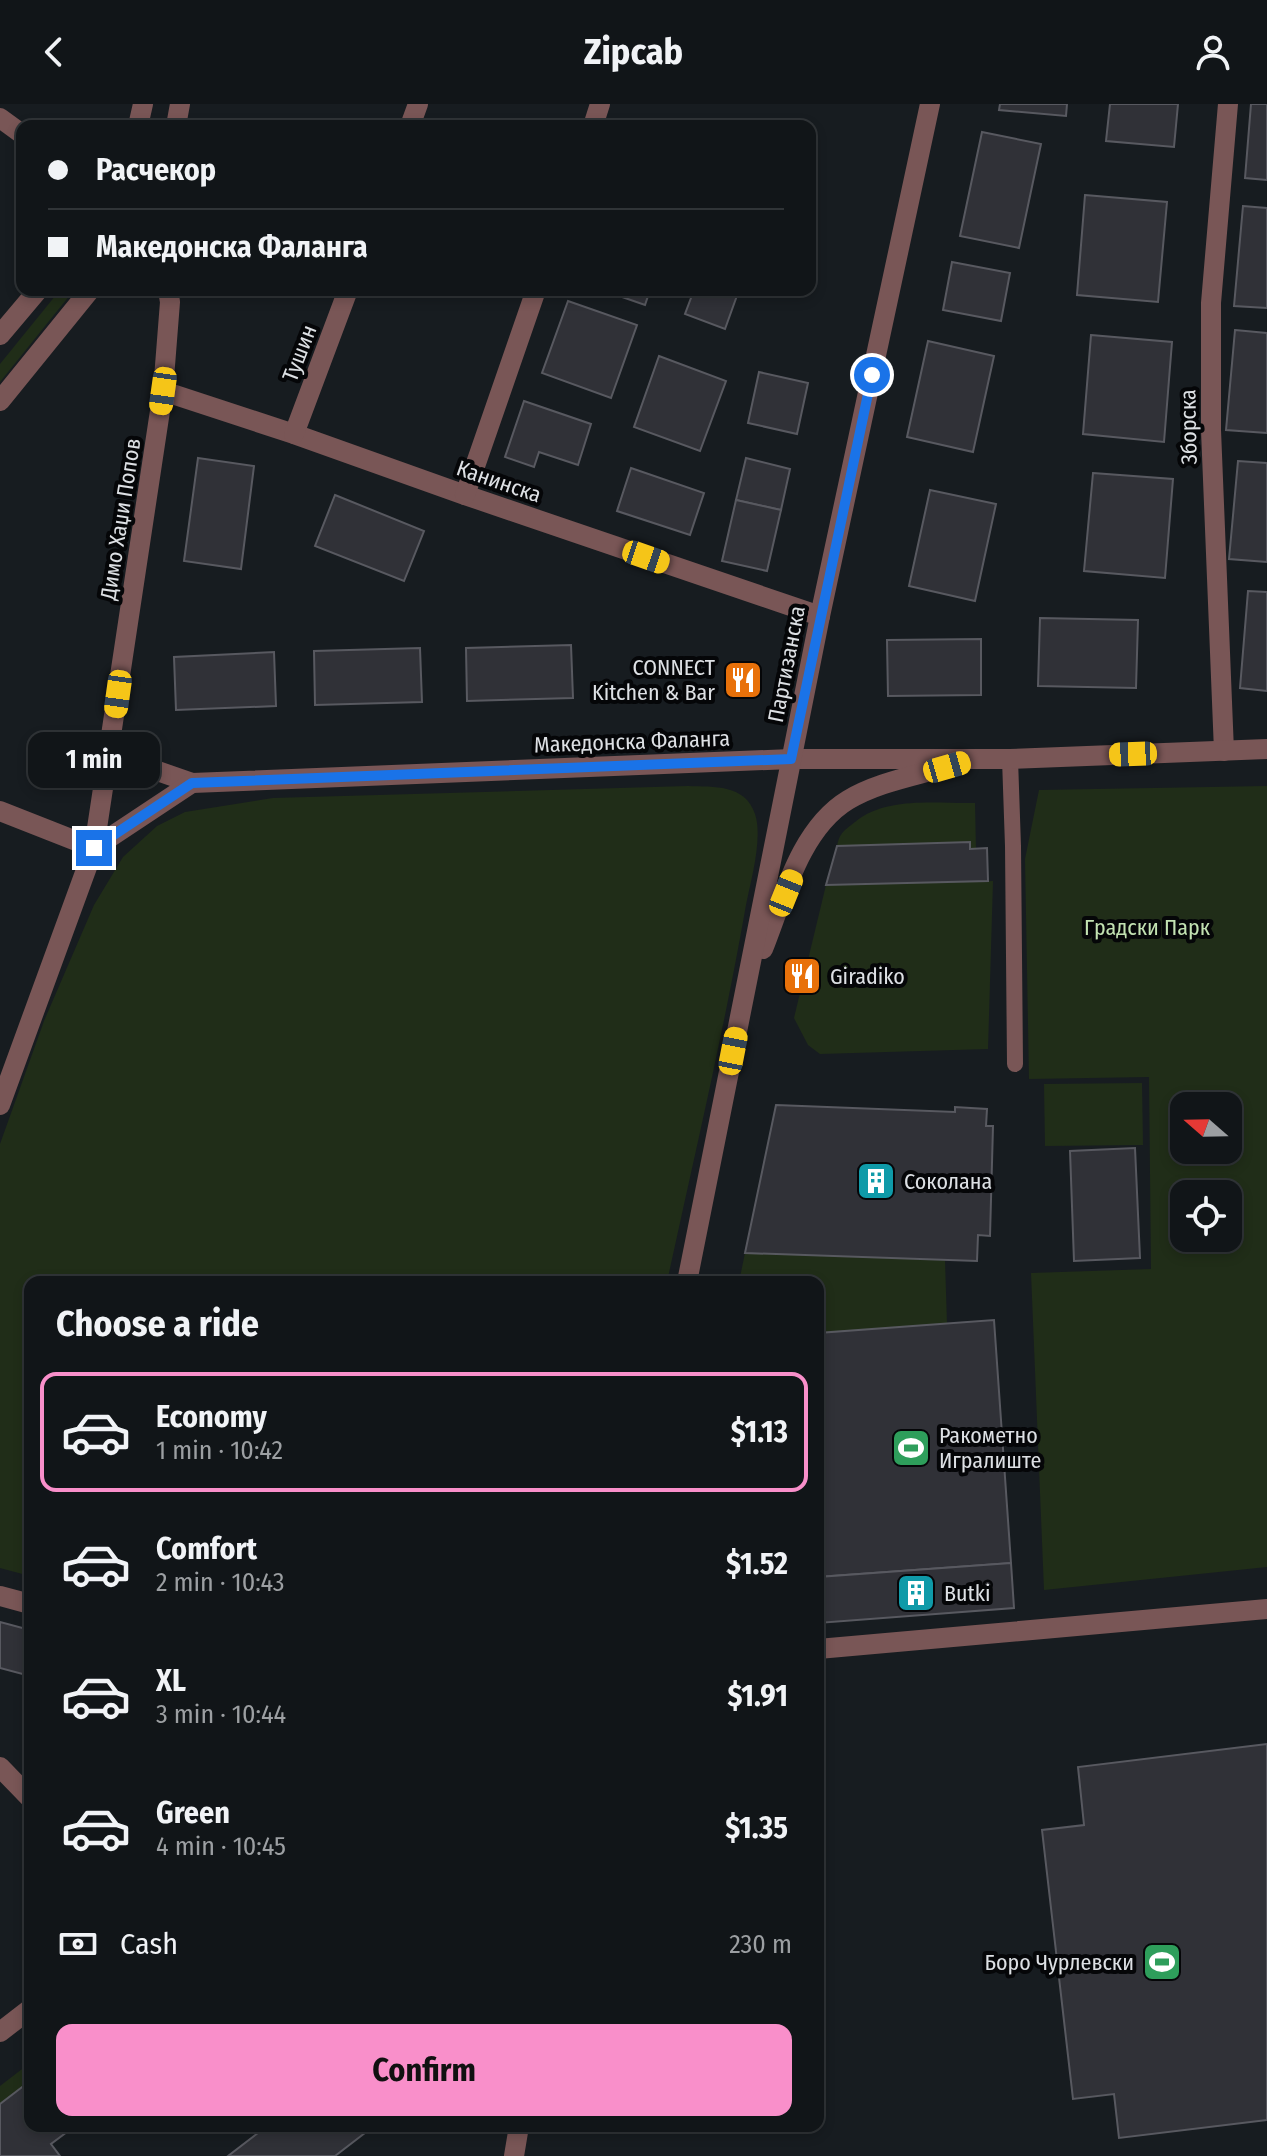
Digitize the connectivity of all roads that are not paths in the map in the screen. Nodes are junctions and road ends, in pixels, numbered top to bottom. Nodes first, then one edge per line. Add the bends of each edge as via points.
1 (930, 104) edge
2 (1228, 104) edge
3 (33, 296) edge
4 (85, 296) edge
5 (169, 296) edge
6 (346, 296) edge
7 (534, 296) edge
8 (0, 335) edge
9 (163, 391) junction
10 (0, 401) edge
11 (294, 434) junction
12 (465, 495) junction
13 (820, 616) junction
14 (1267, 749) edge
15 (1224, 751) junction
16 (109, 754) junction
17 (791, 759) junction
18 (973, 759) junction
19 (1010, 759) junction
20 (192, 783) junction
21 (0, 811) edge
22 (94, 848) junction
23 (745, 993) junction
24 (1015, 1064) dead end
25 (0, 1105) edge
26 (688, 1276) edge
27 (0, 1596) edge
28 (24, 1602) edge
29 (1267, 1609) edge
30 (824, 1648) edge
31 (0, 1767) edge
32 (24, 1792) edge
33 (24, 2014) edge
34 (0, 2032) edge
35 (518, 2132) edge
36 (514, 2156) edge

1 - 13 street, Партизанска
2 - 15 street, Зборска via 1211,303
3 - 8 street
4 - 10 street
5 - 9 street, Димо Хаџи Попов
6 - 11 street, Тушин
7 - 12 street
9 - 11 street, Канинска
9 - 16 street, Димо Хаџи Попов
11 - 12 street, Канинска
12 - 13 street, Канинска
13 - 17 street, Партизанска
14 - 15 street, Македонска Фаланга
15 - 19 street, Македонска Фаланга
16 - 20 street, Македонска Фаланга
16 - 22 street
17 - 18 street, Македонска Фаланга
17 - 20 street, Македонска Фаланга
17 - 23 street, Партизанска
18 - 19 street, Македонска Фаланга
18 - 23 street via 874,788 828,815 804,849
19 - 24 lane
20 - 22 street
21 - 22 street
22 - 25 street
23 - 26 street, Партизанска
27 - 28 street
29 - 30 street
31 - 32 street
33 - 34 street
35 - 36 street

